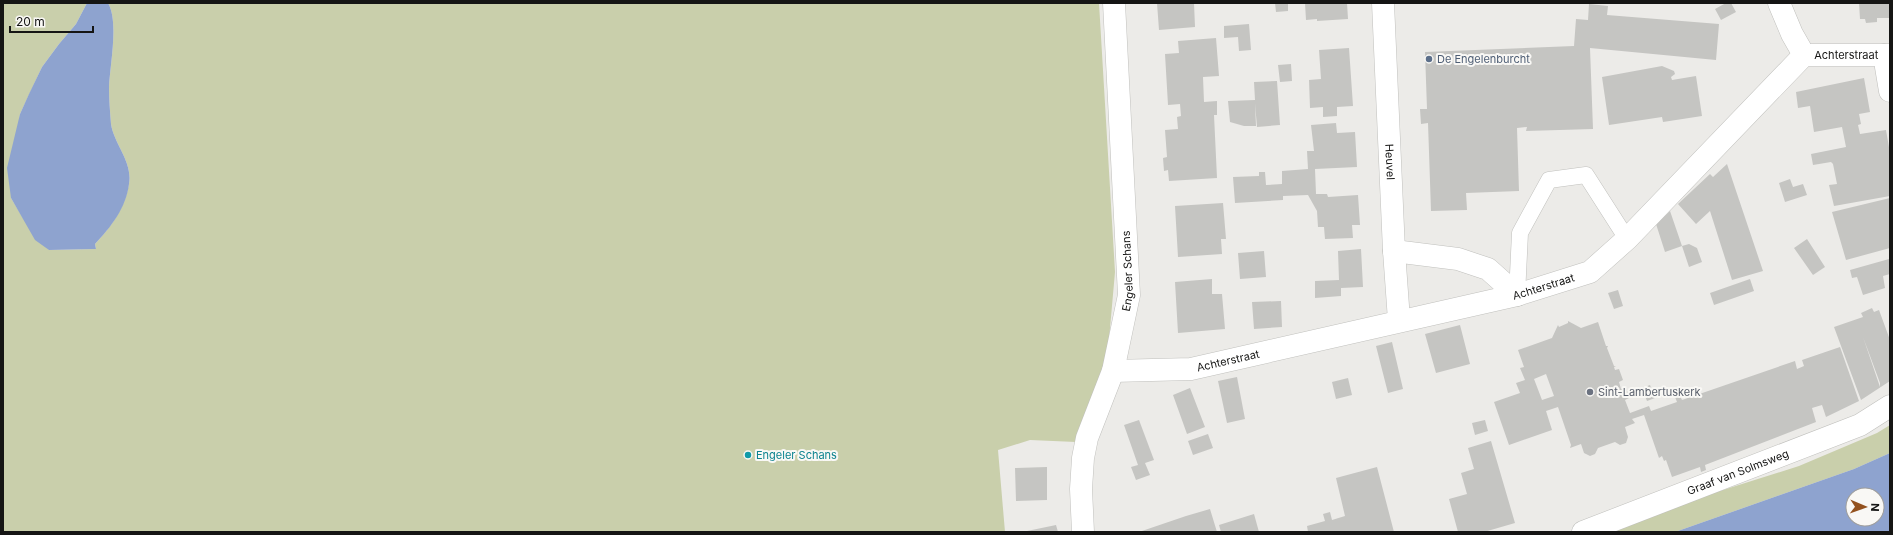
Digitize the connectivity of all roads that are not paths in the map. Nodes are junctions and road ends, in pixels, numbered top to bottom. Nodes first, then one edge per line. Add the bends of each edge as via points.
1 (1114, 3) edge
2 (1383, 3) edge
3 (1779, 3) edge
4 (1804, 55) junction
5 (1887, 55) edge
6 (1890, 91) edge
7 (1627, 239) junction
8 (1394, 251) junction
9 (1517, 294) junction
10 (1399, 320) junction
11 (1113, 371) junction
12 (1890, 406) edge
13 (1084, 532) edge
14 (1582, 532) edge

1 - 11 street, Engeler Schans via 1129,295
2 - 8 street, Heuvel
3 - 4 street
4 - 5 street, Achterstraat
4 - 7 street, Achterstraat
5 - 6 street
7 - 9 street, Achterstraat via 1590,272
7 - 9 lane via 1586,175 1549,180 1520,233
8 - 9 street via 1458,259 1488,269
8 - 10 street, Heuvel
9 - 10 street, Achterstraat
10 - 11 street, Achterstraat via 1191,369
11 - 13 street, Engeler Schans via 1087,438 1083,458 1081,489
12 - 14 street, Graaf van Solmsweg via 1860,425

